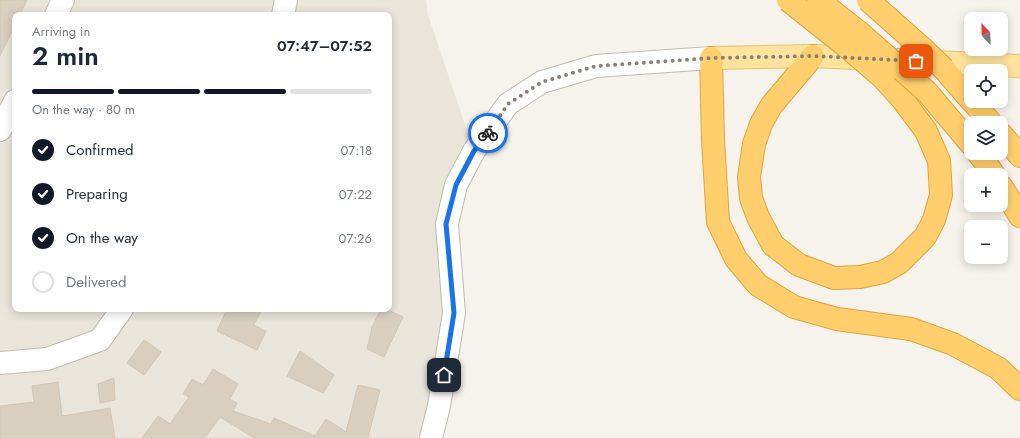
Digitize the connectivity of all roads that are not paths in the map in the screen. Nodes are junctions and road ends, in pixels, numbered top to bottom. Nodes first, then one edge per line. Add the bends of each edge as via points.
1 (63, 0) edge
2 (286, 0) edge
3 (788, 0) edge
4 (818, 0) edge
5 (868, 0) edge
6 (57, 12) edge
7 (284, 12) edge
8 (813, 56) junction
9 (711, 58) junction
10 (1015, 69) edge
11 (964, 92) edge
12 (12, 107) edge
13 (978, 108) edge
14 (985, 116) edge
15 (0, 130) edge
16 (964, 136) edge
17 (1008, 142) edge
18 (1020, 156) edge
19 (1008, 197) edge
20 (1020, 216) edge
21 (120, 312) edge
22 (0, 363) edge
23 (1020, 389) edge
24 (431, 438) edge

1 - 6 street
2 - 7 street
3 - 8 highway, bridge via 883,78 926,132 939,161 941,195 934,220 925,237 899,263 883,272 860,278 834,278 799,265 772,245 751,198 749,177 754,144 761,124 771,106
4 - 16 highway, bridge via 927,92
5 - 11 highway, bridge via 944,69
8 - 9 main road
8 - 10 main road
9 - 23 highway via 718,222 736,259 758,285 794,307 837,319 911,329 953,344 998,368
9 - 24 street via 596,66 542,82 508,104 474,151 456,185 446,224 454,313 439,406
12 - 15 street
13 - 14 highway
17 - 18 highway
19 - 20 highway
21 - 22 street via 100,340 46,359

